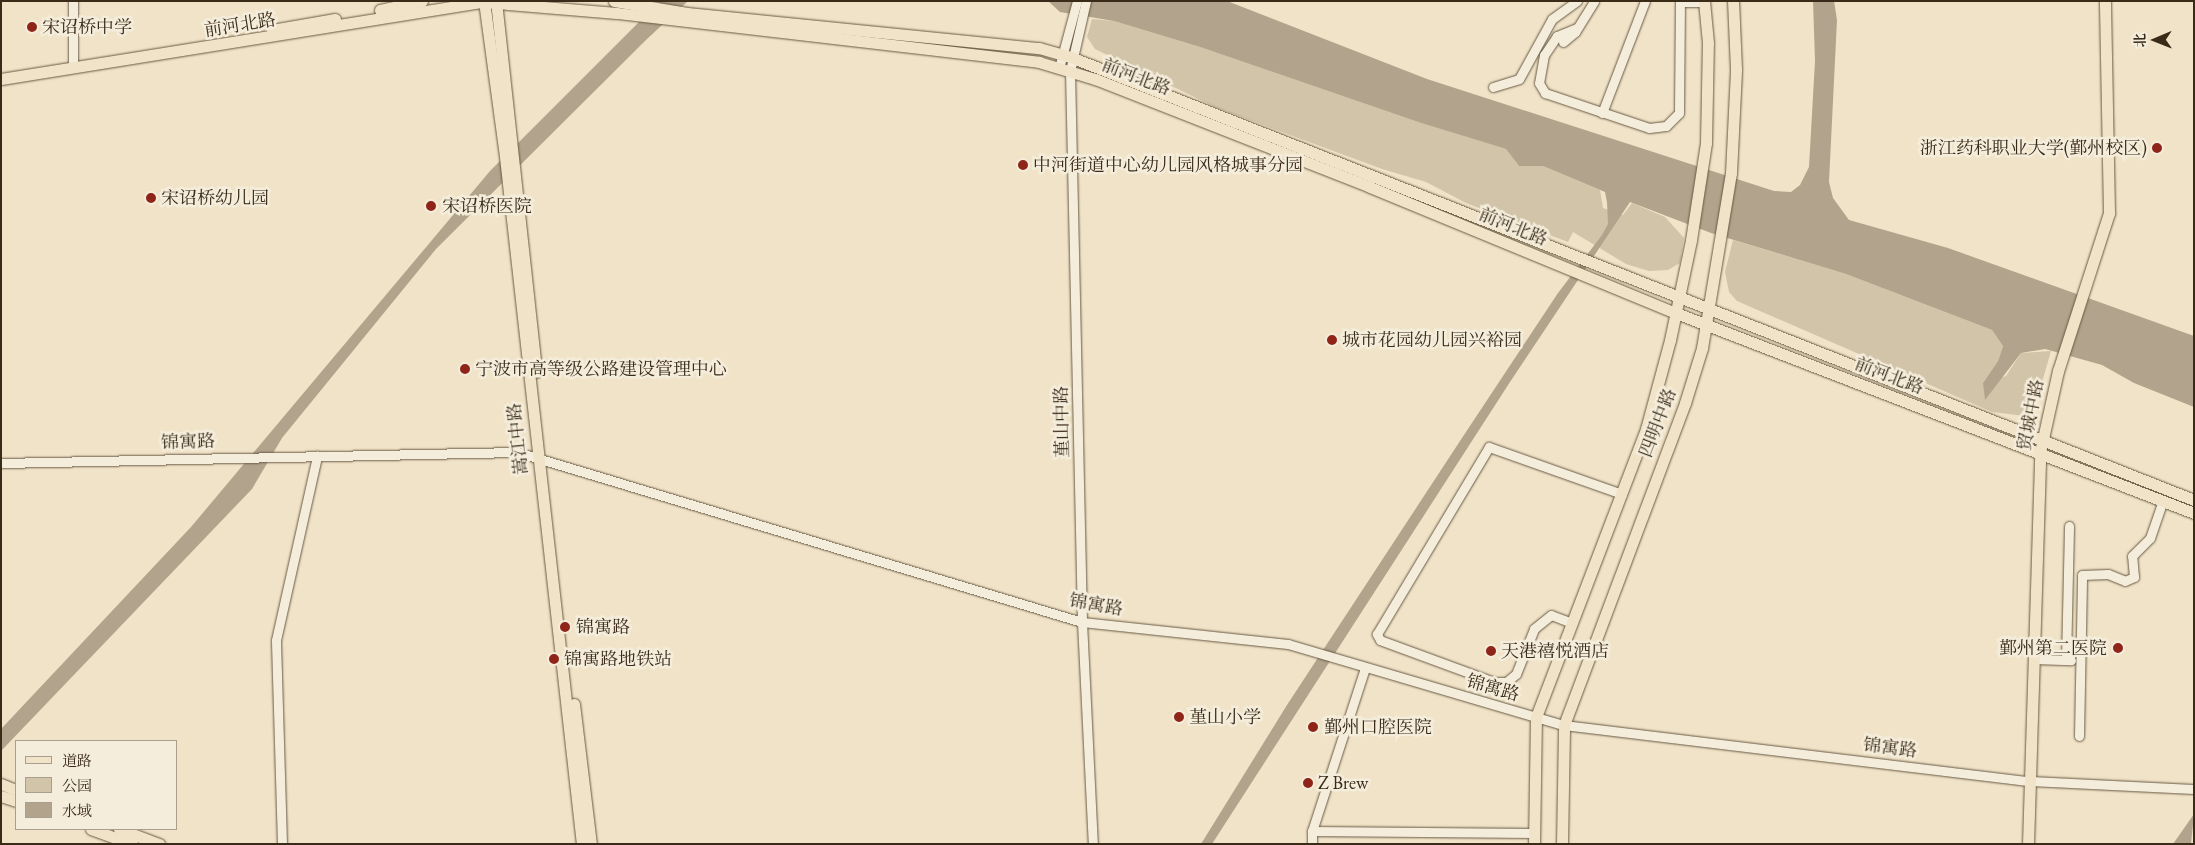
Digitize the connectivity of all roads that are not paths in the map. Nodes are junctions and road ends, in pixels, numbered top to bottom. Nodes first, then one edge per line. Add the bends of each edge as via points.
1 (73, 1) edge
2 (422, 1) edge
3 (1076, 1) edge
4 (1086, 1) edge
5 (1577, 1) edge
6 (1594, 1) edge
7 (1645, 1) edge
8 (1733, 1) edge
9 (2105, 1) edge
10 (490, 2) edge
11 (1680, 2) edge
12 (1704, 2) edge
13 (620, 3) edge
14 (684, 17) junction
15 (1076, 21) junction
16 (1577, 28) junction
17 (1563, 42) dead end
18 (1067, 57) junction
19 (73, 64) junction
20 (1064, 69) junction
21 (1, 72) edge
22 (1, 79) edge
23 (1493, 87) dead end
24 (1602, 112) junction
25 (1680, 299) junction
26 (1708, 310) junction
27 (1676, 313) junction
28 (1706, 324) junction
29 (2041, 446) junction
30 (317, 456) junction
31 (542, 458) junction
32 (1, 463) edge
33 (1622, 494) junction
34 (2193, 500) edge
35 (2163, 501) junction
36 (2192, 513) edge
37 (2069, 526) dead end
38 (2070, 574) junction
39 (2082, 575) junction
40 (1082, 622) junction
41 (1572, 623) junction
42 (2033, 659) junction
43 (2066, 660) junction
44 (2078, 660) junction
45 (1365, 668) junction
46 (1536, 717) junction
47 (1564, 725) junction
48 (2079, 736) dead end
49 (2030, 781) junction
50 (1, 784) edge
51 (2190, 789) edge
52 (15, 790) edge
53 (1, 796) edge
54 (15, 801) edge
55 (94, 830) edge
56 (122, 830) edge
57 (1312, 831) junction
58 (1534, 838) edge
59 (132, 844) edge
60 (159, 844) edge
61 (282, 844) edge
62 (582, 844) edge
63 (591, 844) edge
64 (1093, 844) edge
65 (1312, 844) edge
66 (1562, 844) edge
67 (2028, 844) edge

1 - 19 street
2 - 19 main road, 前河北路 via 293,27
3 - 15 street, 堇山中路
4 - 15 street, 堇山中路
5 - 23 street via 1552,19 1519,79
6 - 16 street
7 - 24 street
8 - 26 main road, 四明中路 via 1736,69 1731,172
9 - 29 main road, 贸城中路 via 2109,213 2058,370
10 - 14 main road, 前河北路
10 - 19 main road, 前河北路
10 - 31 main road, 嵩江中路
11 - 12 street
11 - 24 street via 1679,113 1666,126 1649,128
12 - 25 main road, 四明中路 via 1708,98 1692,240
13 - 14 main road, 前河北路
14 - 18 main road, 前河北路 via 1040,48
14 - 20 main road, 前河北路 via 1039,62
15 - 18 street, 堇山中路
16 - 17 street
16 - 24 street via 1557,36 1544,55 1539,83 1546,93
18 - 20 street, 堇山中路
18 - 25 main road, 前河北路
19 - 21 main road, 前河北路
19 - 22 main road, 前河北路
20 - 27 main road, 前河北路 via 1370,187
20 - 40 street, 堇山中路
25 - 26 main road, 前河北路
25 - 27 main road, 四明中路
26 - 28 main road, 四明中路
26 - 29 main road, 前河北路
27 - 28 main road, 前河北路
27 - 33 main road, 四明中路 via 1646,429
28 - 29 main road, 前河北路
28 - 47 main road, 四明中路 via 1685,403
29 - 34 main road, 前河北路
29 - 35 main road, 前河北路
29 - 42 main road, 贸城中路
30 - 31 street, 锦寓路 via 517,452
30 - 32 street, 锦寓路
30 - 61 street via 276,640
31 - 40 street, 锦寓路
31 - 62 main road, 嵩江中路
31 - 63 main road, 嵩江中路
33 - 41 main road, 四明中路
33 - 41 street via 1489,447 1377,634 1380,640 1494,682 1506,682 1516,674 1534,629 1551,616
35 - 36 main road, 前河北路
35 - 39 street via 2150,538 2132,556 2134,577 2126,581 2108,574
37 - 38 street
38 - 39 street
38 - 43 street
39 - 44 street
40 - 45 street, 锦寓路 via 1288,644
40 - 64 street, 堇山中路
41 - 46 main road, 四明中路
42 - 43 street
42 - 49 main road, 贸城中路
43 - 44 street
44 - 48 street
45 - 46 street, 锦寓路
45 - 57 street
46 - 47 street, 锦寓路
46 - 58 main road, 四明中路
47 - 49 street, 锦寓路
47 - 66 main road, 四明中路
49 - 51 street, 锦寓路
49 - 67 main road, 贸城中路
50 - 52 main road
53 - 54 main road
55 - 59 main road
56 - 60 main road
57 - 58 street
57 - 65 street

